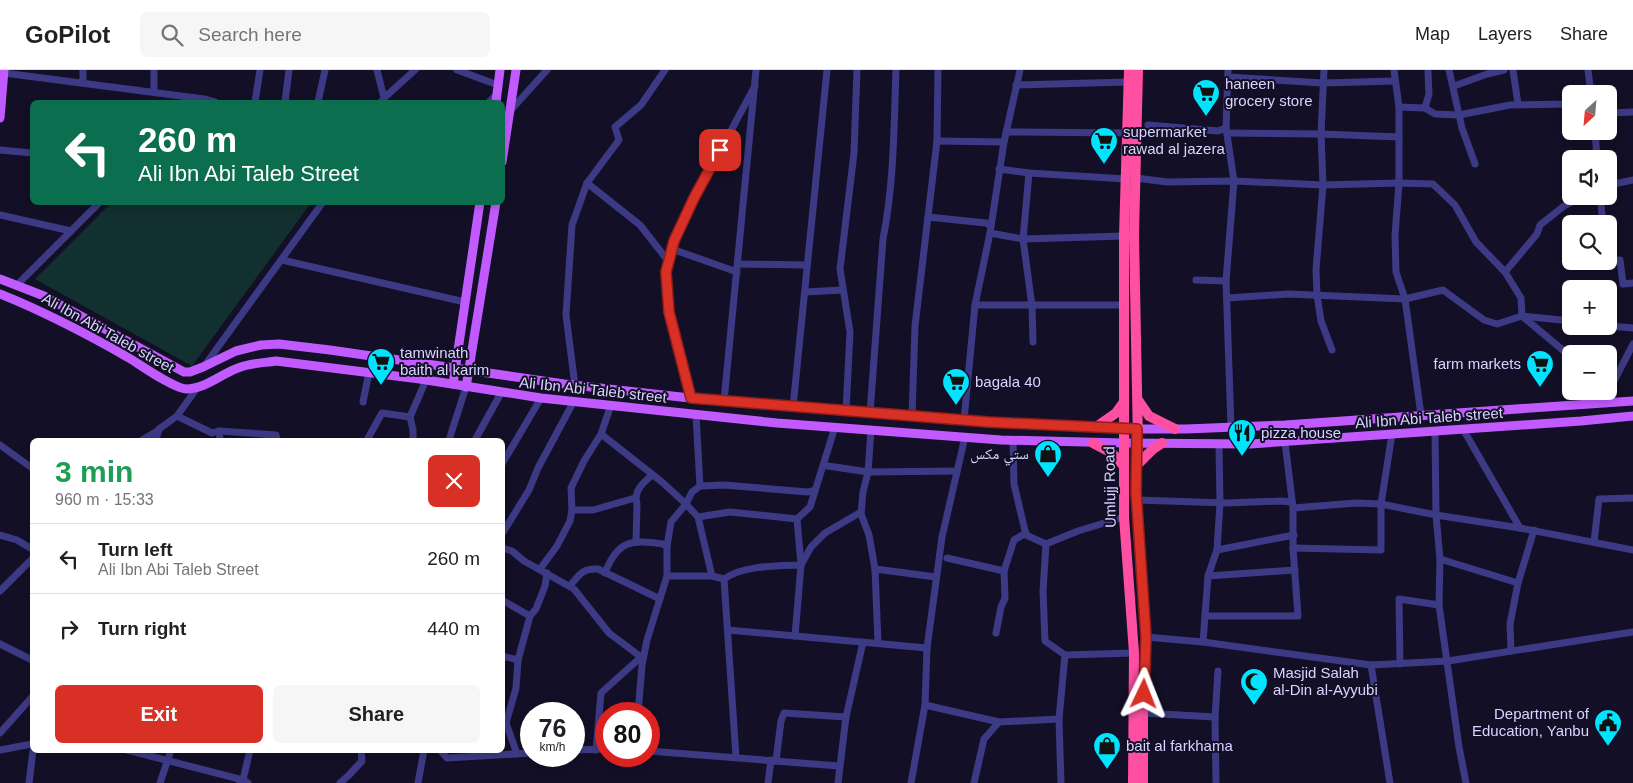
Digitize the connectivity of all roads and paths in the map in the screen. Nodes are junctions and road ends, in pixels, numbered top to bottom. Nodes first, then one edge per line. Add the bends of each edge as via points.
1 (83, 70) edge
2 (154, 70) edge
3 (260, 70) edge
4 (289, 70) edge
5 (325, 70) edge
6 (378, 70) edge
7 (415, 70) edge
8 (457, 70) edge
9 (500, 70) edge
10 (516, 70) edge
11 (548, 70) edge
12 (665, 70) edge
13 (756, 70) edge
14 (826, 70) edge
15 (857, 70) edge
16 (896, 70) edge
17 (938, 70) edge
18 (1020, 70) edge
19 (1128, 70) edge
20 (1138, 70) edge
21 (1324, 70) edge
22 (1394, 70) edge
23 (1449, 70) edge
24 (1504, 70) edge
25 (1512, 70) edge
26 (1588, 70) edge
27 (4, 71) edge
28 (1428, 72) dead end
29 (1228, 73) edge
30 (1395, 81) junction
31 (1128, 82) junction
32 (83, 83) junction
33 (1323, 83) junction
34 (1590, 85) edge
35 (755, 86) junction
36 (1016, 86) junction
37 (1454, 86) junction
38 (154, 92) junction
39 (497, 94) edge
40 (197, 100) edge
41 (255, 100) edge
42 (285, 100) edge
43 (318, 100) edge
44 (382, 100) edge
45 (1518, 104) junction
46 (1562, 104) edge
47 (1399, 107) junction
48 (1425, 108) junction
49 (510, 111) junction
50 (1633, 112) edge
51 (1618, 113) edge
52 (1459, 115) junction
53 (0, 118) edge
54 (1148, 125) dead end
55 (1226, 130) junction
56 (1006, 132) junction
57 (1128, 133) junction
58 (1321, 134) junction
59 (1399, 137) junction
60 (937, 141) junction
61 (1004, 142) junction
62 (505, 143) edge
63 (0, 150) edge
64 (30, 153) edge
65 (1475, 164) dead end
66 (999, 169) junction
67 (1029, 173) junction
68 (1131, 179) junction
69 (1633, 180) edge
70 (1234, 181) junction
71 (587, 182) junction
72 (1399, 183) junction
73 (1617, 183) edge
74 (1323, 185) junction
75 (97, 205) edge
76 (322, 205) edge
77 (480, 205) edge
78 (496, 205) edge
79 (1566, 205) edge
80 (0, 215) edge
81 (928, 217) junction
82 (990, 230) junction
83 (71, 231) junction
84 (1124, 236) junction
85 (1023, 239) junction
86 (672, 249) junction
87 (282, 260) junction
88 (1617, 260) edge
89 (669, 262) junction
90 (738, 264) junction
91 (807, 265) junction
92 (737, 272) junction
93 (1505, 272) junction
94 (0, 279) edge
95 (1196, 280) dead end
96 (1226, 281) junction
97 (1633, 284) edge
98 (17, 285) junction
99 (843, 290) junction
100 (805, 292) junction
101 (0, 294) edge
102 (1317, 295) junction
103 (1228, 298) junction
104 (1405, 299) junction
105 (465, 302) junction
106 (975, 305) junction
107 (1123, 305) junction
108 (1032, 306) junction
109 (1522, 316) junction
110 (1562, 321) edge
111 (1617, 327) edge
112 (1633, 328) edge
113 (1034, 342) dead end
114 (1633, 344) edge
115 (1562, 349) edge
116 (1332, 350) dead end
117 (203, 367) junction
118 (455, 368) junction
119 (468, 370) junction
120 (369, 372) junction
121 (1617, 374) edge
122 (426, 380) junction
123 (453, 384) junction
124 (466, 386) junction
125 (575, 386) junction
126 (198, 388) junction
127 (501, 393) junction
128 (1617, 397) edge
129 (541, 398) junction
130 (691, 398) junction
131 (1137, 399) junction
132 (1562, 399) edge
133 (574, 401) junction
134 (724, 401) junction
135 (1124, 401) junction
136 (1633, 401) edge
137 (363, 402) dead end
138 (611, 405) junction
139 (793, 407) junction
140 (846, 411) junction
141 (870, 413) junction
142 (696, 415) junction
143 (1421, 415) junction
144 (177, 416) junction
145 (410, 416) junction
146 (912, 416) junction
147 (1633, 417) edge
148 (964, 420) junction
149 (835, 427) junction
150 (1231, 427) junction
151 (1096, 428) junction
152 (1124, 429) junction
153 (1137, 429) junction
154 (1175, 429) junction
155 (1463, 429) junction
156 (159, 430) junction
157 (871, 430) junction
158 (219, 431) junction
159 (1435, 431) junction
160 (601, 434) junction
161 (1392, 434) junction
162 (965, 437) junction
163 (145, 438) edge
164 (157, 438) edge
165 (220, 438) edge
166 (277, 438) edge
167 (368, 438) edge
168 (415, 438) edge
169 (451, 438) edge
170 (476, 438) edge
171 (1013, 440) junction
172 (1285, 442) junction
173 (1093, 443) junction
174 (1124, 443) junction
175 (1138, 443) junction
176 (1162, 443) junction
177 (1219, 444) junction
178 (0, 445) edge
179 (505, 459) edge
180 (1138, 464) junction
181 (828, 466) dead end
182 (1124, 466) junction
183 (30, 467) edge
184 (957, 471) junction
185 (868, 472) junction
186 (652, 475) junction
187 (700, 486) junction
188 (815, 490) junction
189 (635, 498) junction
190 (1633, 498) edge
191 (1137, 500) junction
192 (1220, 503) junction
193 (686, 504) junction
194 (1382, 504) junction
195 (1292, 505) junction
196 (572, 510) junction
197 (862, 512) junction
198 (1436, 515) junction
199 (698, 517) junction
200 (1124, 518) junction
201 (797, 519) junction
202 (1520, 528) junction
203 (505, 529) edge
204 (1534, 530) junction
205 (1026, 533) junction
206 (0, 535) edge
207 (1294, 535) junction
208 (636, 541) junction
209 (1594, 542) junction
210 (1046, 544) junction
211 (667, 546) junction
212 (30, 548) edge
213 (1294, 548) junction
214 (505, 549) edge
215 (1218, 550) junction
216 (1633, 550) edge
217 (947, 558) dead end
218 (1440, 559) junction
219 (30, 561) edge
220 (801, 565) junction
221 (875, 569) junction
222 (543, 570) junction
223 (1295, 570) junction
224 (1004, 571) junction
225 (605, 573) junction
226 (667, 576) junction
227 (712, 576) junction
228 (1208, 576) junction
229 (936, 577) junction
230 (724, 579) junction
231 (1518, 583) junction
232 (570, 586) junction
233 (0, 592) edge
234 (660, 599) junction
235 (505, 602) edge
236 (1439, 605) junction
237 (530, 616) junction
238 (1205, 616) junction
239 (728, 630) junction
240 (1633, 632) edge
241 (996, 633) dead end
242 (795, 636) junction
243 (1146, 637) junction
244 (863, 642) junction
245 (1203, 642) junction
246 (878, 643) junction
247 (0, 644) edge
248 (927, 648) junction
249 (1512, 651) junction
250 (1134, 653) junction
251 (1065, 655) junction
252 (641, 656) junction
253 (505, 657) edge
254 (30, 659) edge
255 (518, 660) junction
256 (1448, 661) junction
257 (1400, 664) junction
258 (642, 665) junction
259 (1371, 666) junction
260 (1218, 671) dead end
261 (30, 699) edge
262 (600, 702) edge
263 (639, 702) edge
264 (925, 705) junction
265 (1143, 713) junction
266 (846, 717) junction
267 (1215, 717) junction
268 (1059, 719) junction
269 (999, 722) junction
270 (0, 733) edge
271 (30, 744) edge
272 (0, 750) edge
273 (660, 752) edge
274 (33, 753) edge
275 (139, 753) edge
276 (170, 753) edge
277 (249, 753) edge
278 (361, 753) edge
279 (423, 753) edge
280 (443, 753) edge
281 (517, 754) junction
282 (520, 754) edge
283 (736, 757) junction
284 (168, 760) junction
285 (773, 761) junction
286 (839, 766) junction
287 (244, 782) edge
288 (28, 783) edge
289 (160, 783) edge
290 (340, 783) edge
291 (418, 783) edge
292 (768, 783) edge
293 (838, 783) edge
294 (911, 783) edge
295 (974, 783) edge
296 (1061, 783) edge
297 (1133, 783) edge
298 (1143, 783) edge
299 (1216, 783) edge
300 (1390, 783) edge
301 (1466, 783) edge

1 - 32 street
2 - 38 street
3 - 41 street
4 - 42 street
5 - 43 street
6 - 44 street
7 - 44 street
8 - 39 street
9 - 39 main road
10 - 49 main road
11 - 49 street
12 - 71 street via 640,105 615,127 619,140
13 - 35 street
14 - 91 street
15 - 99 street via 854,152 840,269
16 - 141 street via 888,214 883,239
17 - 60 street
18 - 36 street
19 - 31 highway, Umlujj Road
20 - 68 highway, Umlujj Road
21 - 33 street
22 - 30 street
23 - 37 street
24 - 37 street
25 - 45 street
26 - 34 street
27 - 32 street
27 - 53 main road
28 - 48 street via 1429,94
29 - 33 street
29 - 55 street
30 - 33 street
30 - 47 street
31 - 36 street
31 - 57 highway, Umlujj Road
32 - 38 street
33 - 58 street
35 - 86 street via 694,198
35 - 90 street
36 - 56 street
37 - 52 street
38 - 40 street
45 - 46 street
45 - 52 street
47 - 48 street
47 - 59 street
48 - 52 street via 1434,114
49 - 62 main road
50 - 51 street
52 - 65 street
54 - 55 street
55 - 58 street
55 - 70 street
56 - 57 street
56 - 61 street
57 - 68 highway, Umlujj Road
58 - 59 street
58 - 74 street
59 - 72 street
60 - 61 street
60 - 81 street
61 - 66 street
63 - 64 street
66 - 67 street
66 - 82 street
67 - 68 street
67 - 85 street
68 - 70 street
68 - 84 highway, Umlujj Road
68 - 131 highway, Umlujj Road
69 - 73 street
70 - 74 street
70 - 96 street
71 - 89 street via 640,225
71 - 125 street via 572,225 566,315
72 - 74 street
72 - 93 street via 1433,184 1455,205 1476,242
72 - 104 street via 1396,272
74 - 102 street
75 - 83 street
76 - 87 street
77 - 105 main road
78 - 119 main road
79 - 93 street via 1540,224 1537,234
80 - 83 street
81 - 82 street via 986,223
81 - 146 street via 915,326
82 - 85 street
82 - 106 street
83 - 98 street
84 - 85 street
84 - 107 highway, Umlujj Road
85 - 108 street
86 - 89 street
86 - 92 street
87 - 105 street
87 - 117 street
88 - 97 street via 1620,260 1623,284
89 - 130 street via 666,272 669,312
90 - 91 street
90 - 92 street
91 - 100 street
92 - 134 street
93 - 109 street via 1521,298
94 - 98 main road, Ali Ibn Abi Taleb street
95 - 96 street
96 - 103 street
98 - 117 main road, Ali Ibn Abi Taleb street via 44,296 180,371 190,372
99 - 100 street
99 - 140 street via 850,332
100 - 139 street
101 - 126 main road, Ali Ibn Abi Taleb street via 35,308 174,385 184,389
102 - 103 street
102 - 104 street
102 - 116 street via 1320,320
103 - 150 street
104 - 109 street via 1443,290 1484,320 1497,324
104 - 143 street
105 - 118 main road
106 - 108 street
106 - 148 street
107 - 108 street
107 - 135 highway, Umlujj Road
108 - 113 street
109 - 110 street
109 - 115 street
111 - 112 street
114 - 121 street
117 - 118 main road, Ali Ibn Abi Taleb street via 236,351 279,344
118 - 119 main road, Ali Ibn Abi Taleb street
118 - 123 main road
119 - 124 main road
119 - 125 main road, Ali Ibn Abi Taleb street
120 - 122 main road, Ali Ibn Abi Taleb street
120 - 126 main road, Ali Ibn Abi Taleb street via 276,361 238,368
120 - 137 street
122 - 123 main road, Ali Ibn Abi Taleb street
122 - 145 street
123 - 124 main road, Ali Ibn Abi Taleb street
124 - 127 main road, Ali Ibn Abi Taleb street
124 - 169 street
125 - 130 main road, Ali Ibn Abi Taleb street
126 - 144 street
127 - 129 main road, Ali Ibn Abi Taleb street
127 - 170 street
128 - 136 main road, Ali Ibn Abi Taleb street
129 - 133 main road, Ali Ibn Abi Taleb street
129 - 179 street
130 - 134 main road, Ali Ibn Abi Taleb street
131 - 153 highway, Umlujj Road
131 - 154 highway via 1154,420
132 - 143 main road, Ali Ibn Abi Taleb street
133 - 138 main road, Ali Ibn Abi Taleb street
133 - 203 street via 529,490
134 - 139 main road, Ali Ibn Abi Taleb street
135 - 151 highway via 1116,413
135 - 152 highway, Umlujj Road
138 - 142 main road, Ali Ibn Abi Taleb street
138 - 160 street
139 - 140 main road, Ali Ibn Abi Taleb street
140 - 141 main road, Ali Ibn Abi Taleb street
141 - 146 main road, Ali Ibn Abi Taleb street
142 - 149 main road, Ali Ibn Abi Taleb street
142 - 187 street
143 - 150 main road, Ali Ibn Abi Taleb street
144 - 156 street
144 - 158 street via 212,433
145 - 167 street via 382,413
145 - 168 street
146 - 148 main road, Ali Ibn Abi Taleb street
147 - 155 main road, Ali Ibn Abi Taleb street
148 - 151 main road, Ali Ibn Abi Taleb street
149 - 157 main road, Ali Ibn Abi Taleb street
149 - 188 street
150 - 154 main road, Ali Ibn Abi Taleb street
151 - 152 main road, Ali Ibn Abi Taleb street
152 - 153 main road, Ali Ibn Abi Taleb street
152 - 174 highway, Umlujj Road
153 - 154 main road, Ali Ibn Abi Taleb street
153 - 175 highway, Umlujj Road
155 - 159 main road, Ali Ibn Abi Taleb street
155 - 202 street
156 - 163 street
156 - 164 street
157 - 162 main road, Ali Ibn Abi Taleb street
157 - 185 street
158 - 165 street
158 - 166 street via 276,434
159 - 161 main road, Ali Ibn Abi Taleb street
159 - 198 street
160 - 186 street
160 - 196 street via 571,488
161 - 172 main road, Ali Ibn Abi Taleb street
161 - 194 street
162 - 171 main road, Ali Ibn Abi Taleb street
162 - 184 street
171 - 173 main road, Ali Ibn Abi Taleb street
171 - 205 street via 1014,484
172 - 177 main road, Ali Ibn Abi Taleb street
172 - 195 street
173 - 174 main road, Ali Ibn Abi Taleb street
173 - 182 highway via 1112,453
174 - 175 main road, Ali Ibn Abi Taleb street
174 - 182 highway, Umlujj Road
175 - 176 main road, Ali Ibn Abi Taleb street
175 - 180 highway, Umlujj Road
176 - 177 main road, Ali Ibn Abi Taleb street
176 - 180 highway
177 - 192 street
178 - 183 street
180 - 191 highway, Umlujj Road
181 - 185 street
182 - 200 highway, Umlujj Road
184 - 185 street
184 - 229 street
185 - 197 street
186 - 189 street via 640,487
186 - 193 street
187 - 188 street
187 - 193 street via 692,492
188 - 201 street via 810,507
189 - 196 street via 593,510
189 - 208 street
190 - 209 street via 1599,499
191 - 192 street
191 - 243 highway, Umlujj Road
192 - 195 street
192 - 215 street
193 - 199 street
193 - 211 street via 671,522
194 - 195 street
194 - 198 street
194 - 213 street via 1381,550
195 - 207 street
196 - 222 street via 570,521
197 - 220 street via 825,532
197 - 221 street
198 - 202 street
198 - 218 street
199 - 201 street via 730,512
199 - 227 street
200 - 210 street
200 - 250 highway, Umlujj Road
201 - 220 street
202 - 204 street
204 - 209 street
204 - 231 street
205 - 210 street
205 - 224 street via 1014,540
206 - 212 street
207 - 213 street
207 - 215 street
208 - 211 street
208 - 225 street via 619,548
209 - 216 street
210 - 251 street via 1042,591 1045,641
211 - 226 street
213 - 223 street
214 - 222 street
215 - 228 street
217 - 224 street
218 - 231 street
218 - 236 street
219 - 233 street
220 - 230 street via 743,571
220 - 242 street
221 - 229 street
221 - 246 street
222 - 232 street
222 - 237 street via 546,586
223 - 228 street
223 - 238 street via 1298,616
224 - 241 street via 1005,598
225 - 232 street via 589,568
225 - 234 street
226 - 227 street
226 - 234 street
227 - 230 street
228 - 238 street
229 - 248 street
230 - 239 street
231 - 249 street via 1510,624
232 - 252 street via 610,633
234 - 258 street
235 - 237 street
236 - 256 street
236 - 257 street via 1399,599
237 - 255 street
238 - 245 street
239 - 242 street
239 - 283 street
240 - 249 street
242 - 244 street
243 - 245 street
243 - 265 highway, Umlujj Road
244 - 246 street
244 - 266 street
245 - 259 street
246 - 248 street
247 - 254 street
248 - 264 street
249 - 256 street
250 - 251 street
250 - 297 highway, Umlujj Road
251 - 268 street
252 - 258 street
252 - 262 street via 601,693
253 - 255 street
255 - 281 street via 516,688 506,724
256 - 257 street
256 - 301 street
257 - 259 street
258 - 263 street
259 - 300 street
260 - 267 street
261 - 270 street
264 - 269 street
264 - 294 street
265 - 267 street
265 - 298 highway, Umlujj Road
266 - 285 street via 784,713
266 - 286 street
267 - 299 street
268 - 269 street
268 - 296 street
269 - 295 street via 984,739
271 - 272 street
273 - 283 street
274 - 288 street
275 - 284 street
276 - 284 street
277 - 287 street
278 - 290 street via 362,760
279 - 291 street
280 - 281 street via 447,758
281 - 282 street
283 - 285 street
284 - 287 street
284 - 289 street
285 - 286 street
285 - 292 street
286 - 293 street

